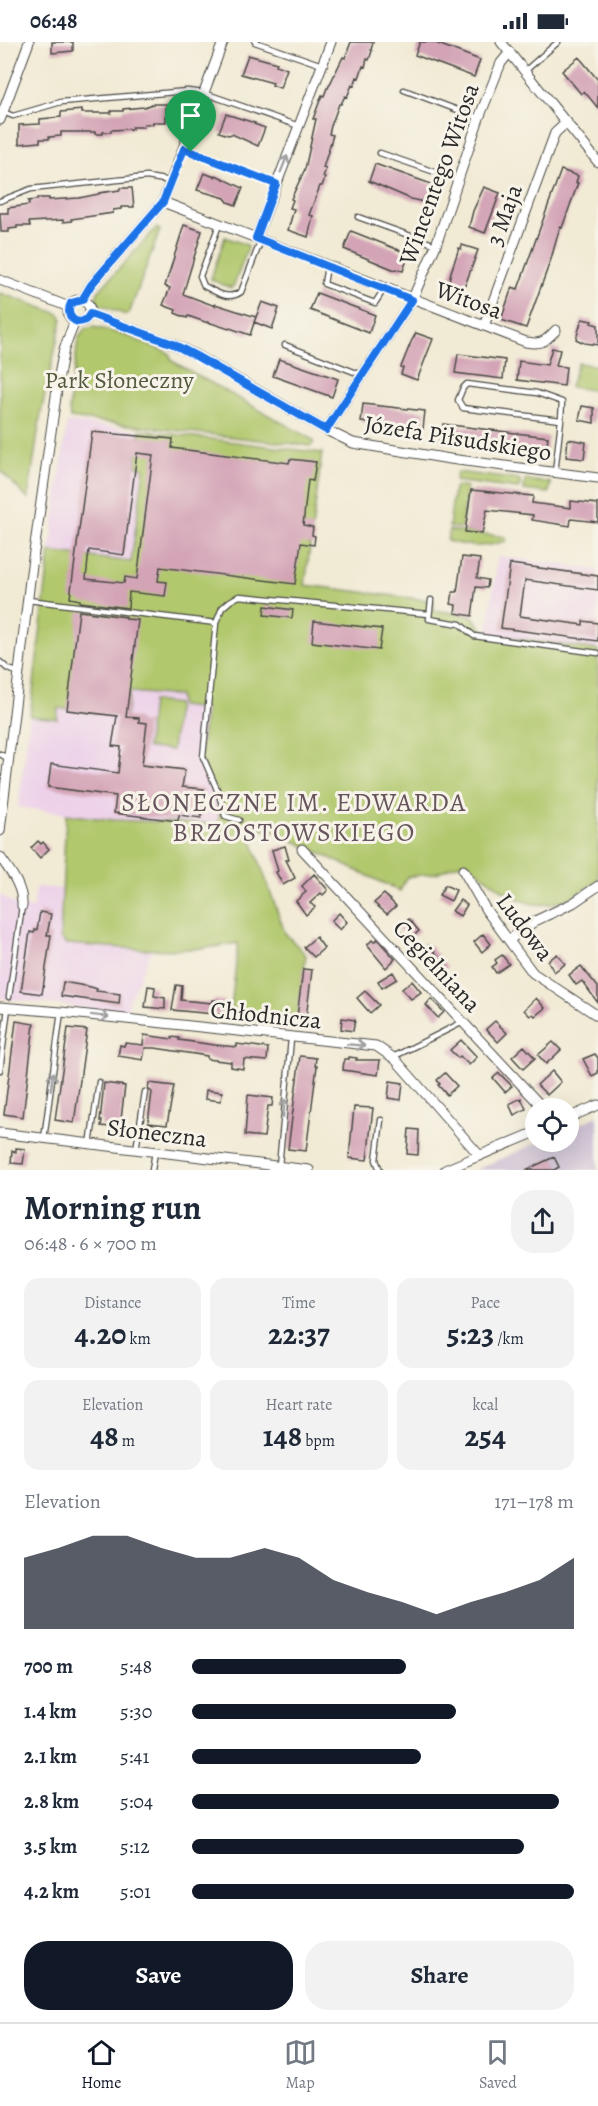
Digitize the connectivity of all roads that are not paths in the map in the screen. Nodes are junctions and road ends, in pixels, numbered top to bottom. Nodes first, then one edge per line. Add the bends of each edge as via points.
1 (28, 42) edge
2 (223, 42) edge
3 (255, 42) edge
4 (331, 42) edge
5 (501, 42) edge
6 (558, 42) edge
7 (510, 52) junction
8 (322, 65) junction
9 (525, 71) junction
10 (404, 90) dead end
11 (204, 93) junction
12 (1, 116) edge
13 (479, 118) junction
14 (567, 122) junction
15 (299, 126) junction
16 (184, 149) junction
17 (380, 153) dead end
18 (598, 162) edge
19 (458, 180) junction
20 (172, 182) junction
21 (276, 184) junction
22 (0, 201) edge
23 (163, 202) junction
24 (358, 217) dead end
25 (220, 224) junction
26 (259, 239) junction
27 (436, 245) junction
28 (327, 266) junction
29 (0, 280) edge
30 (384, 288) junction
31 (82, 300) junction
32 (412, 300) junction
33 (69, 307) junction
34 (90, 314) junction
35 (75, 321) junction
36 (484, 326) junction
37 (556, 330) dead end
38 (285, 345) dead end
39 (362, 375) junction
40 (561, 420) junction
41 (326, 430) junction
42 (555, 473) junction
43 (598, 478) edge
44 (28, 600) junction
45 (431, 600) dead end
46 (429, 614) junction
47 (216, 622) junction
48 (598, 653) edge
49 (0, 662) edge
50 (20, 673) junction
51 (4, 756) edge
52 (239, 820) dead end
53 (0, 831) edge
54 (302, 849) dead end
55 (0, 857) edge
56 (463, 870) dead end
57 (598, 886) edge
58 (22, 906) joint
59 (509, 940) junction
60 (9, 997) dead end
61 (4, 1008) edge
62 (62, 1012) junction
63 (598, 1016) edge
64 (463, 1022) junction
65 (291, 1038) junction
66 (393, 1057) junction
67 (0, 1070) edge
68 (99, 1082) dead end
69 (145, 1092) dead end
70 (534, 1098) edge
71 (598, 1105) edge
72 (579, 1113) edge
73 (381, 1120) dead end
74 (0, 1133) edge
75 (525, 1137) edge
76 (45, 1139) junction
77 (90, 1144) junction
78 (136, 1150) junction
79 (155, 1152) junction
80 (480, 1156) junction
81 (279, 1166) junction
82 (152, 1170) edge
83 (309, 1170) edge
84 (380, 1170) edge
85 (445, 1170) edge

1 - 12 street
2 - 11 street
3 - 8 lane
4 - 8 street
5 - 7 street
6 - 9 lane
7 - 9 street
7 - 13 street, Wincentego Witosa via 501,63
8 - 15 street
9 - 14 street
10 - 13 lane
11 - 12 lane via 61,102
11 - 15 lane
11 - 16 street
13 - 19 street, Wincentego Witosa
14 - 18 street
14 - 36 street, 3 Maja via 555,133
21 -> 15 street
16 - 20 street
16 - 21 lane
17 - 19 lane
19 - 27 street, Wincentego Witosa
20 - 22 lane via 147,177 32,189
20 - 23 street
21 - 26 street
23 - 25 street, Witosa
23 - 31 street
24 - 27 lane
25 - 26 street, Witosa
25 - 26 lane via 200,276 204,286 227,297 241,292
26 - 28 street, Witosa
27 - 32 street, Wincentego Witosa
28 - 30 street, Witosa
28 - 30 lane via 324,284 375,303
29 - 33 street
30 - 32 street, Witosa
31 - 33 street
31 - 34 street via 90,307
32 - 36 street, Witosa
32 - 39 street, Wincentego Witosa
33 - 35 street via 70,317
34 - 35 street via 84,321
34 - 41 street, Józefa Piłsudskiego via 173,344
35 - 44 street via 59,375
36 - 37 street, Witosa via 537,344
38 - 39 lane
39 - 41 street, Wincentego Witosa
40 - 40 lane via 463,408 458,400 467,384 537,393 562,402
40 - 42 lane
41 - 42 street, Józefa Piłsudskiego via 353,443
42 - 43 street, Józefa Piłsudskiego
44 - 47 lane
44 - 50 street
45 - 46 lane
46 - 47 lane via 239,596 225,604
46 - 48 lane via 429,619 460,624 474,636
47 - 52 lane via 203,757 225,816
49 - 50 lane
50 - 51 street
51 - 53 street
54 - 64 street, Cegielniana
55 - 58 street via 15,878
56 - 59 street, Ludowa
57 - 59 street
58 - 60 lane
59 - 63 street, Ludowa via 539,979
61 - 62 street, Chłodnicza
61 - 67 lane
62 -> 65 street, Chłodnicza
76 -> 62 lane
64 - 66 lane
64 - 70 street, Cegielniana
65 -> 66 street, Chłodnicza via 376,1046
81 -> 65 lane
66 - 80 street, Chłodnicza
68 - 77 lane
69 - 78 lane
71 - 72 street
73 - 84 lane via 376,1160
74 - 76 street, Słoneczna
75 - 80 street
76 - 77 street, Słoneczna
77 - 78 street, Słoneczna
78 - 79 street, Słoneczna
79 - 81 street, Słoneczna
79 - 82 lane
80 - 85 street
81 - 83 street, Słoneczna

